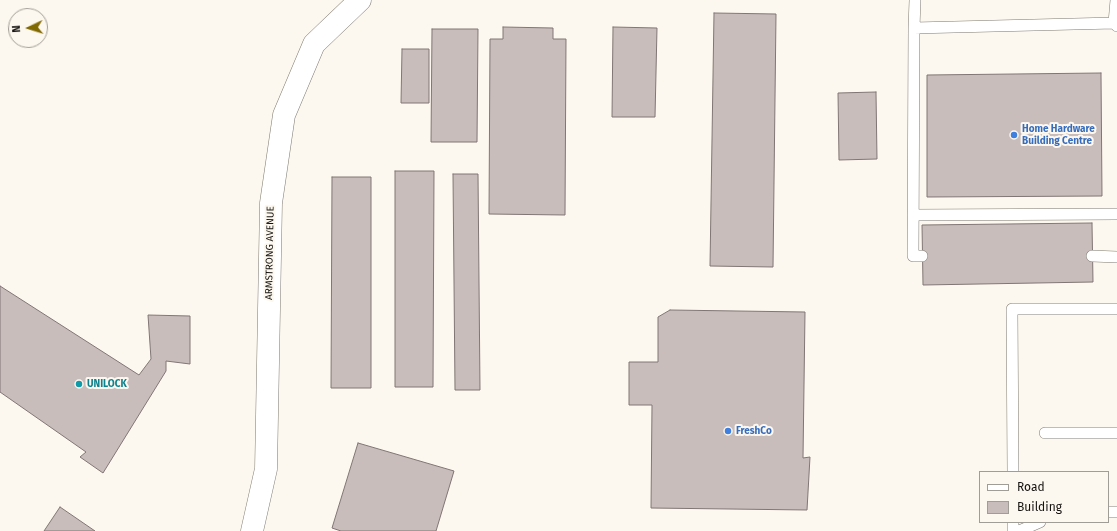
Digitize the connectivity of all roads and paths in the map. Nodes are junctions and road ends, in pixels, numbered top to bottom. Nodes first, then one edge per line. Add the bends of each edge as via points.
1 (360, 0) edge
2 (915, 0) edge
3 (1116, 0) edge
4 (1115, 24) edge
5 (914, 28) junction
6 (1117, 214) edge
7 (913, 215) junction
8 (918, 256) dead end
9 (1092, 256) dead end
10 (1117, 257) edge
11 (1117, 309) edge
12 (1045, 433) dead end
13 (1117, 433) edge
14 (1013, 471) edge
15 (1038, 523) edge
16 (252, 531) edge
17 (1019, 531) edge

1 - 16 street, ARMSTRONG AVENUE via 314,44 284,115 271,203 266,468
2 - 5 lane
3 - 4 lane
4 - 5 lane
5 - 7 lane
6 - 7 lane
7 - 8 lane
9 - 10 lane
11 - 14 lane via 1012,309
12 - 13 lane
15 - 17 lane

